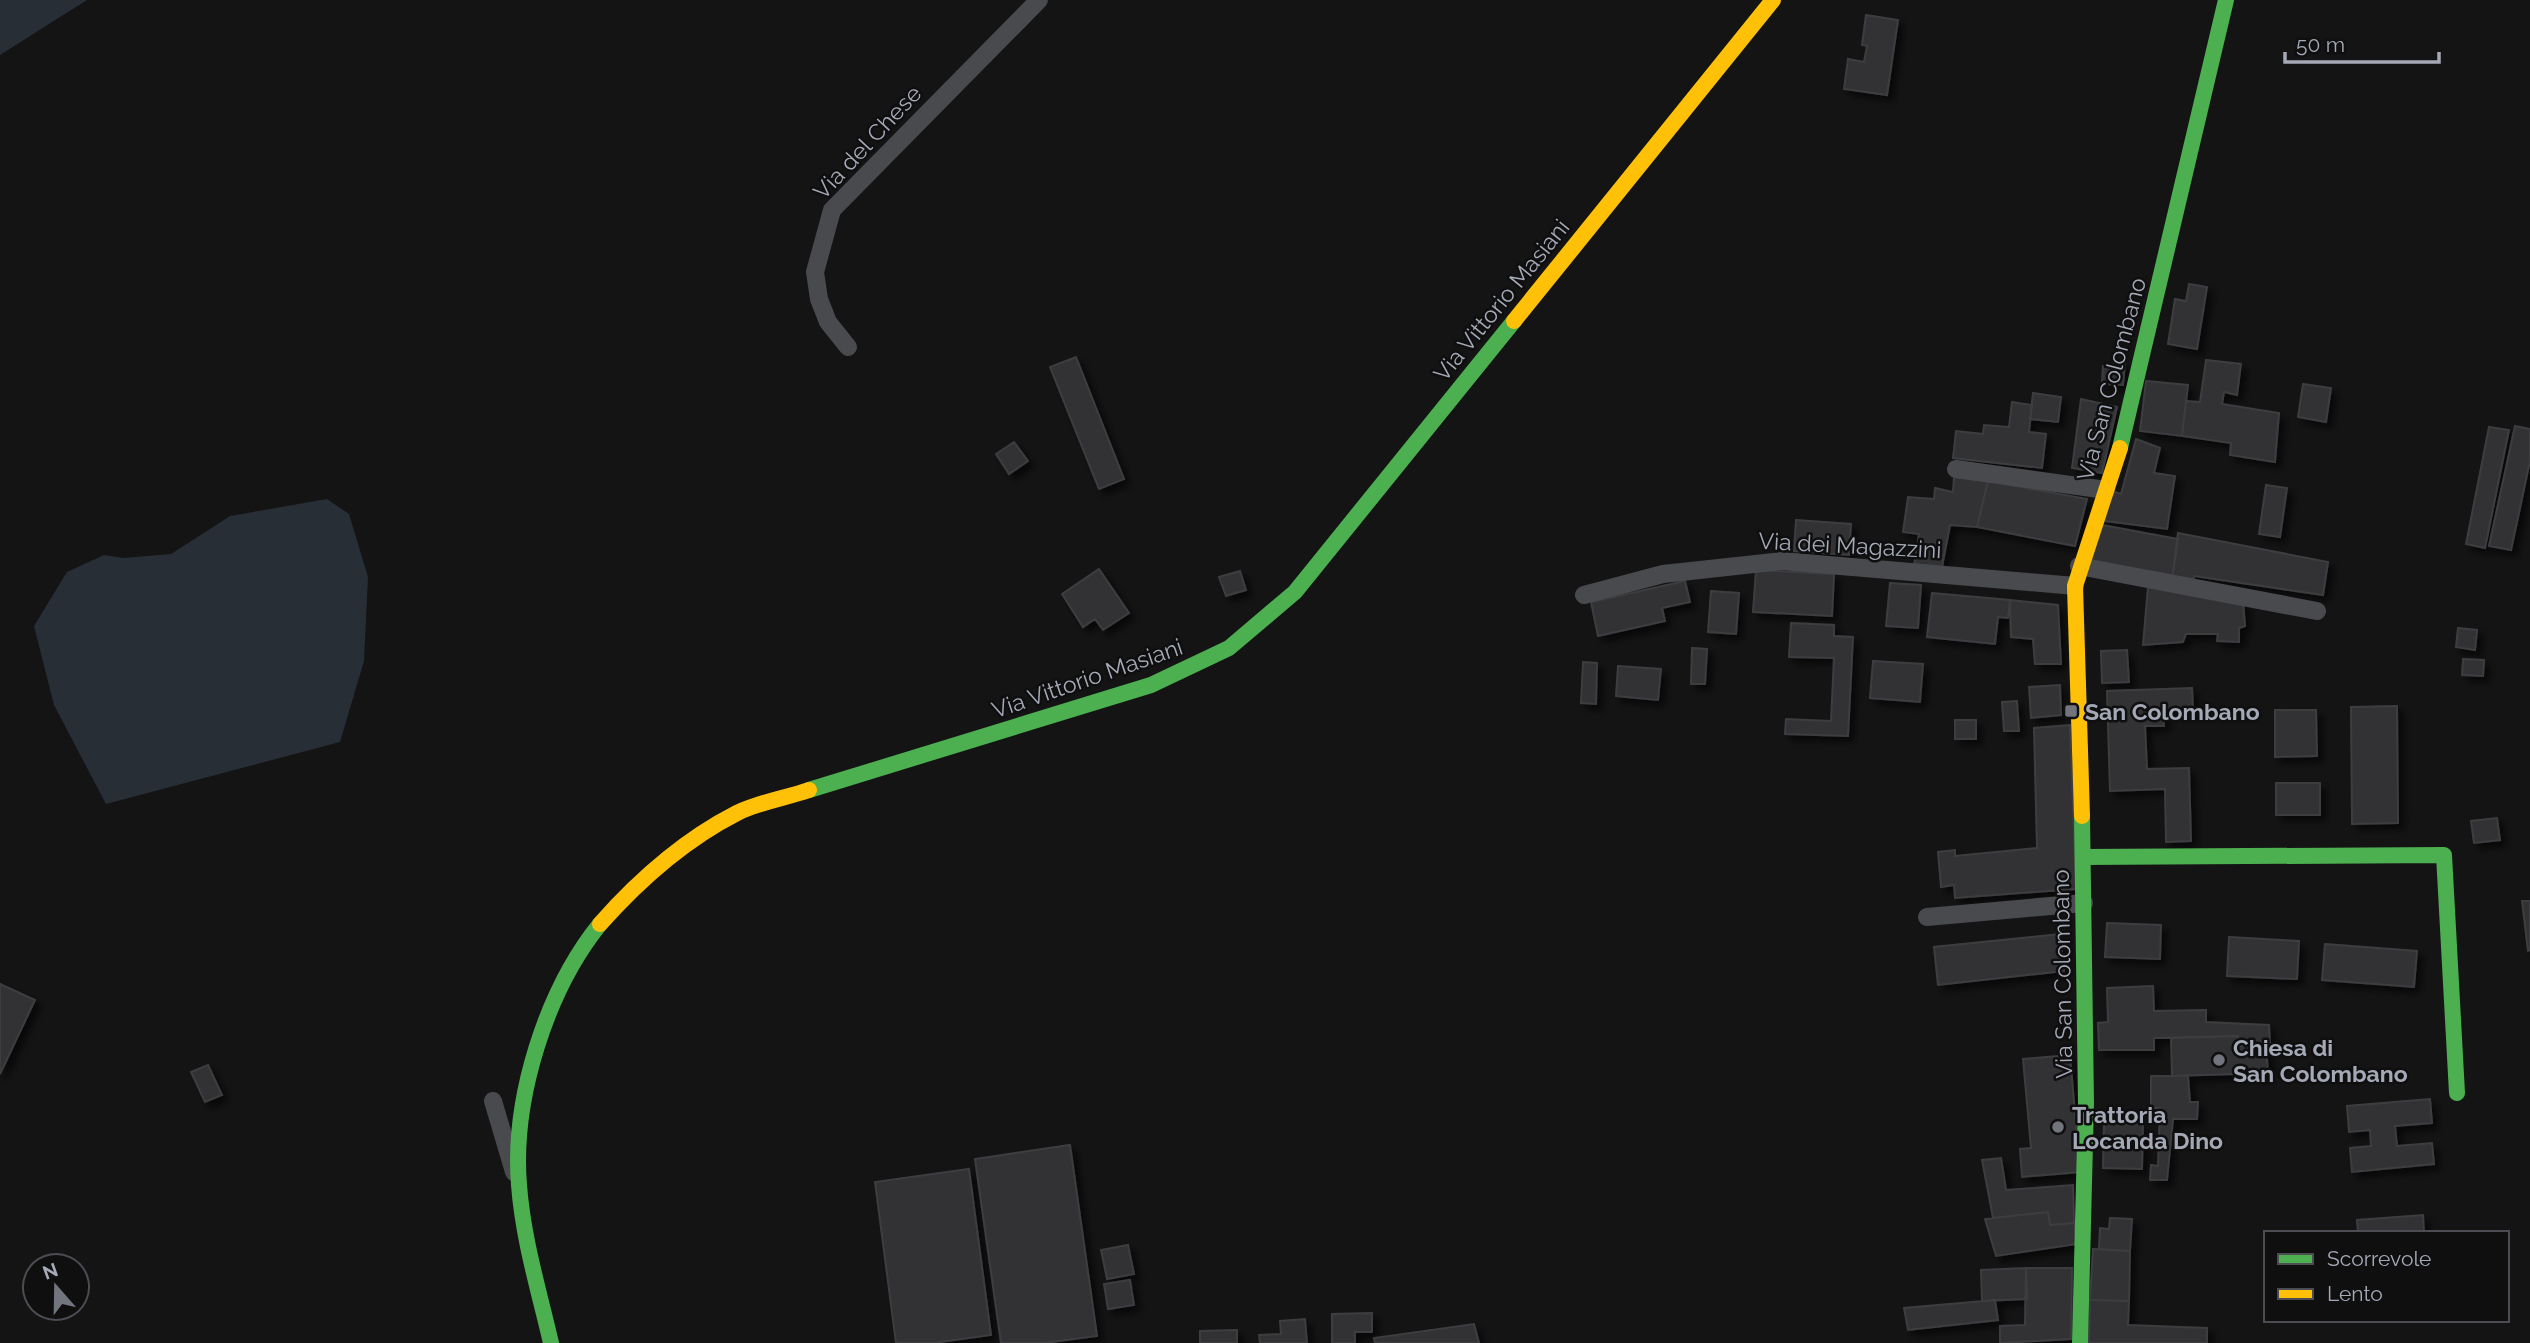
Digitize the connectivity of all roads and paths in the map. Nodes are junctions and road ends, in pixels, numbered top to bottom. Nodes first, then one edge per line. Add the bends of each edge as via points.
1 (1039, 0) edge
2 (1773, 0) edge
3 (2226, 0) edge
4 (848, 347) dead end
5 (1956, 469) dead end
6 (2106, 490) junction
7 (2079, 566) junction
8 (2075, 586) junction
9 (1584, 595) dead end
10 (2317, 611) dead end
11 (2083, 857) junction
12 (2084, 903) junction
13 (1927, 917) dead end
14 (2457, 1093) dead end
15 (493, 1101) dead end
16 (519, 1186) junction
17 (551, 1343) edge
18 (2080, 1343) edge

1 - 4 street, Via del Chese via 832,209 815,272 828,322
2 - 16 street, Via Vittorio Masiani via 1295,592 1230,648 1151,685 739,812 692,839 625,893 566,973 549,1012 522,1122
3 - 6 street, Via San Colombano via 2124,436
5 - 6 street
6 - 7 street, Via San Colombano
7 - 8 street, Via San Colombano
7 - 10 street
8 - 9 street, Via dei Magazzini via 1782,561 1663,573
8 - 11 street, Via San Colombano
11 - 12 street, Via San Colombano
11 - 14 street, Via San Colombano via 2444,855
12 - 13 street
12 - 18 street, Via San Colombano via 2086,1103
15 - 16 street
16 - 17 street, Via Vittorio Masiani

